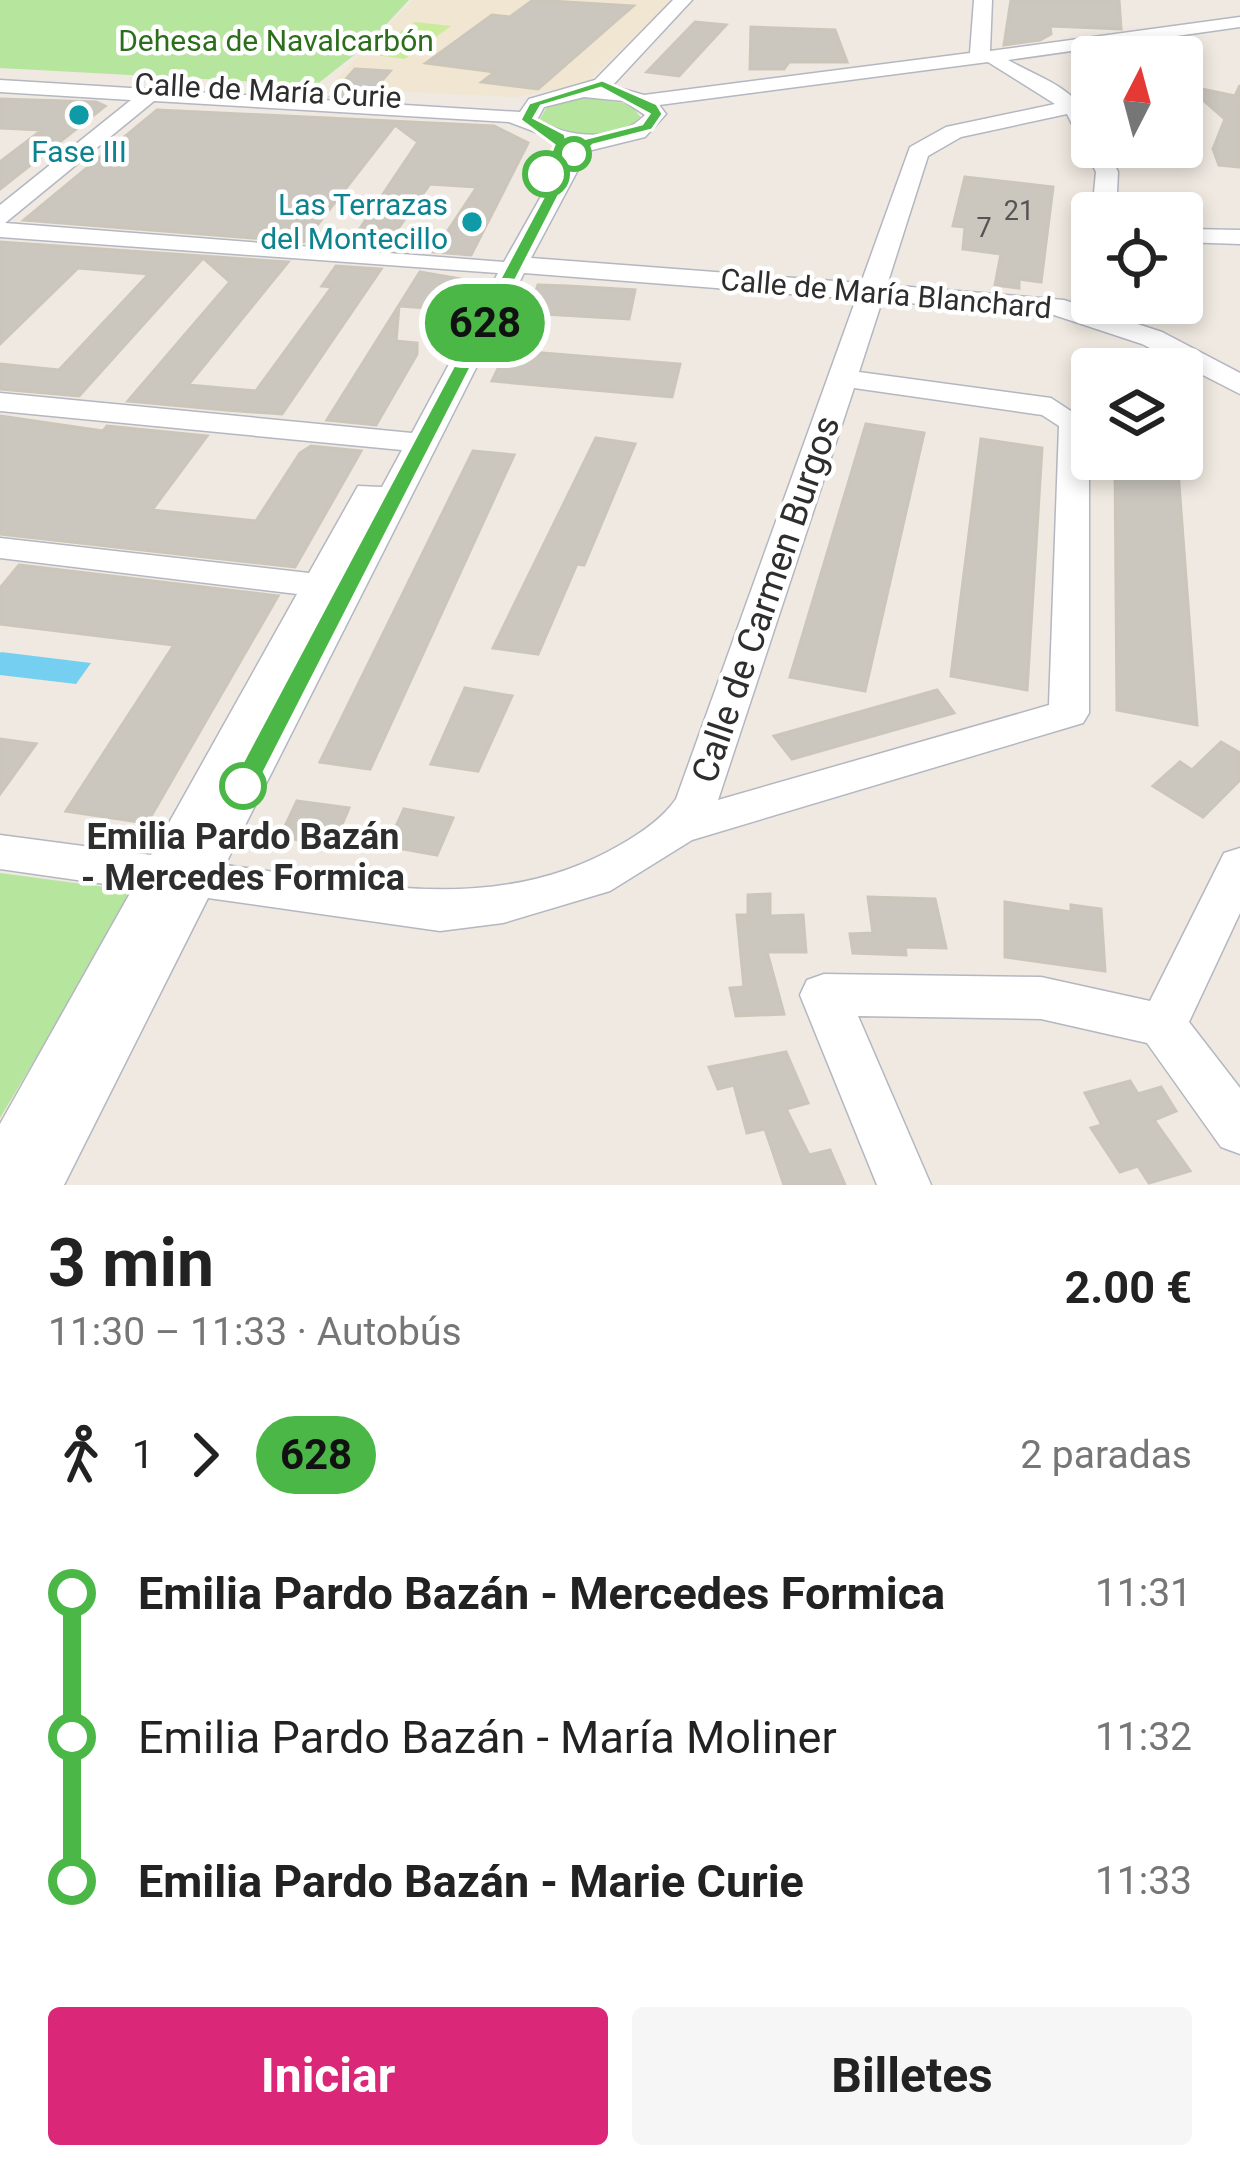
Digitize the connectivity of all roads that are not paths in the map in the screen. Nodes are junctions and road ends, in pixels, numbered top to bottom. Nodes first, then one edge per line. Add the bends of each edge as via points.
1 (683, 0) edge
2 (983, 0) edge
3 (1240, 26) edge
4 (993, 60) junction
5 (0, 76) edge
6 (0, 86) edge
7 (609, 89) junction
8 (149, 95) junction
9 (1071, 104) edge
10 (649, 107) junction
11 (1071, 107) edge
12 (531, 111) junction
13 (560, 137) junction
14 (600, 139) junction
15 (0, 217) edge
16 (0, 230) edge
17 (1203, 236) edge
18 (1240, 237) edge
19 (505, 266) junction
20 (871, 291) junction
21 (1071, 307) edge
22 (1127, 324) edge
23 (842, 378) junction
24 (1240, 385) edge
25 (0, 402) edge
26 (411, 442) junction
27 (0, 548) edge
28 (319, 585) junction
29 (680, 827) junction
30 (0, 852) edge
31 (1238, 869) edge
32 (179, 876) junction
33 (1163, 1025) junction
34 (1240, 1130) edge
35 (0, 1177) edge
36 (35, 1185) edge
37 (904, 1185) edge

1 - 7 street
2 - 4 street via 979,52
3 - 4 street
4 - 9 street
4 - 10 street
5 - 12 street, Calle de María Curie
6 - 8 street, Calle de María Curie
7 - 10 street
7 - 12 street
8 - 12 street, Calle de María Curie
8 - 15 street
10 - 14 street via 635,133
11 - 20 street, Calle de Carmen Burgos via 954,132 918,152
12 - 13 street
13 - 14 street
13 - 19 street
14 - 19 street via 577,149
16 - 19 street, Calle de María Blanchard
17 - 18 street
19 - 20 street, Calle de María Blanchard
19 - 26 street
19 - 26 street via 498,298
20 - 21 street, Calle de María Blanchard
20 - 23 street, Calle de Carmen Burgos
22 - 24 street, Calle de María Blanchard
23 - 29 street, Calle de Carmen Burgos via 713,764
23 - 29 street via 1051,407 1074,423 1069,713
25 - 26 street
26 - 28 street
26 - 32 street
27 - 28 street
28 - 32 street
29 - 32 street, Calle de Carmen Burgos via 556,895 499,909 440,912
30 - 32 street, Calle de Carmen Burgos
31 - 33 street
32 - 35 street
32 - 36 street
33 - 34 street
33 - 37 street via 1041,998 824,995

